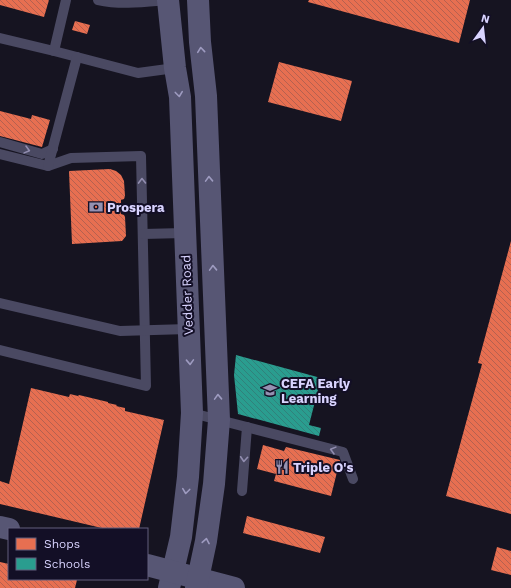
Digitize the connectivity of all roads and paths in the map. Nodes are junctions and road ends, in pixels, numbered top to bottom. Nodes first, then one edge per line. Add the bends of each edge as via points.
1 (66, 0) edge
2 (98, 0) edge
3 (168, 0) edge
4 (198, 0) edge
5 (111, 1) edge
6 (134, 1) edge
7 (0, 38) edge
8 (54, 52) junction
9 (77, 58) junction
10 (175, 68) junction
11 (0, 142) edge
12 (53, 149) junction
13 (0, 154) edge
14 (48, 166) junction
15 (184, 233) junction
16 (143, 234) junction
17 (0, 303) edge
18 (188, 329) junction
19 (144, 330) junction
20 (0, 350) edge
21 (192, 413) junction
22 (219, 420) junction
23 (247, 427) junction
24 (353, 479) dead end
25 (242, 491) dead end
26 (148, 566) edge
27 (171, 580) edge
28 (197, 583) edge
29 (234, 588) edge

1 - 8 lane
2 - 5 lane
3 - 6 lane
3 - 10 main road, Vedder Road
22 -> 4 main road, Vedder Road via 206,96
5 - 6 lane
7 - 8 lane
8 - 9 lane
9 - 10 lane via 138,73
9 - 12 lane
10 -> 15 main road, Vedder Road via 180,97
11 -> 12 lane via 42,154
12 - 14 lane
13 - 14 lane
16 -> 14 lane via 141,156 71,158
15 - 16 lane
15 - 18 main road, Vedder Road
16 - 19 lane
17 - 19 lane via 120,331
18 - 19 lane
18 -> 21 main road, Vedder Road
19 - 20 lane via 146,386
21 - 22 lane
21 -> 27 main road, Vedder Road via 182,530
22 - 23 lane
28 -> 22 main road, Vedder Road via 214,484
24 -> 23 lane via 343,452
23 -> 25 lane
26 - 27 main road
27 - 28 main road
28 - 29 main road

